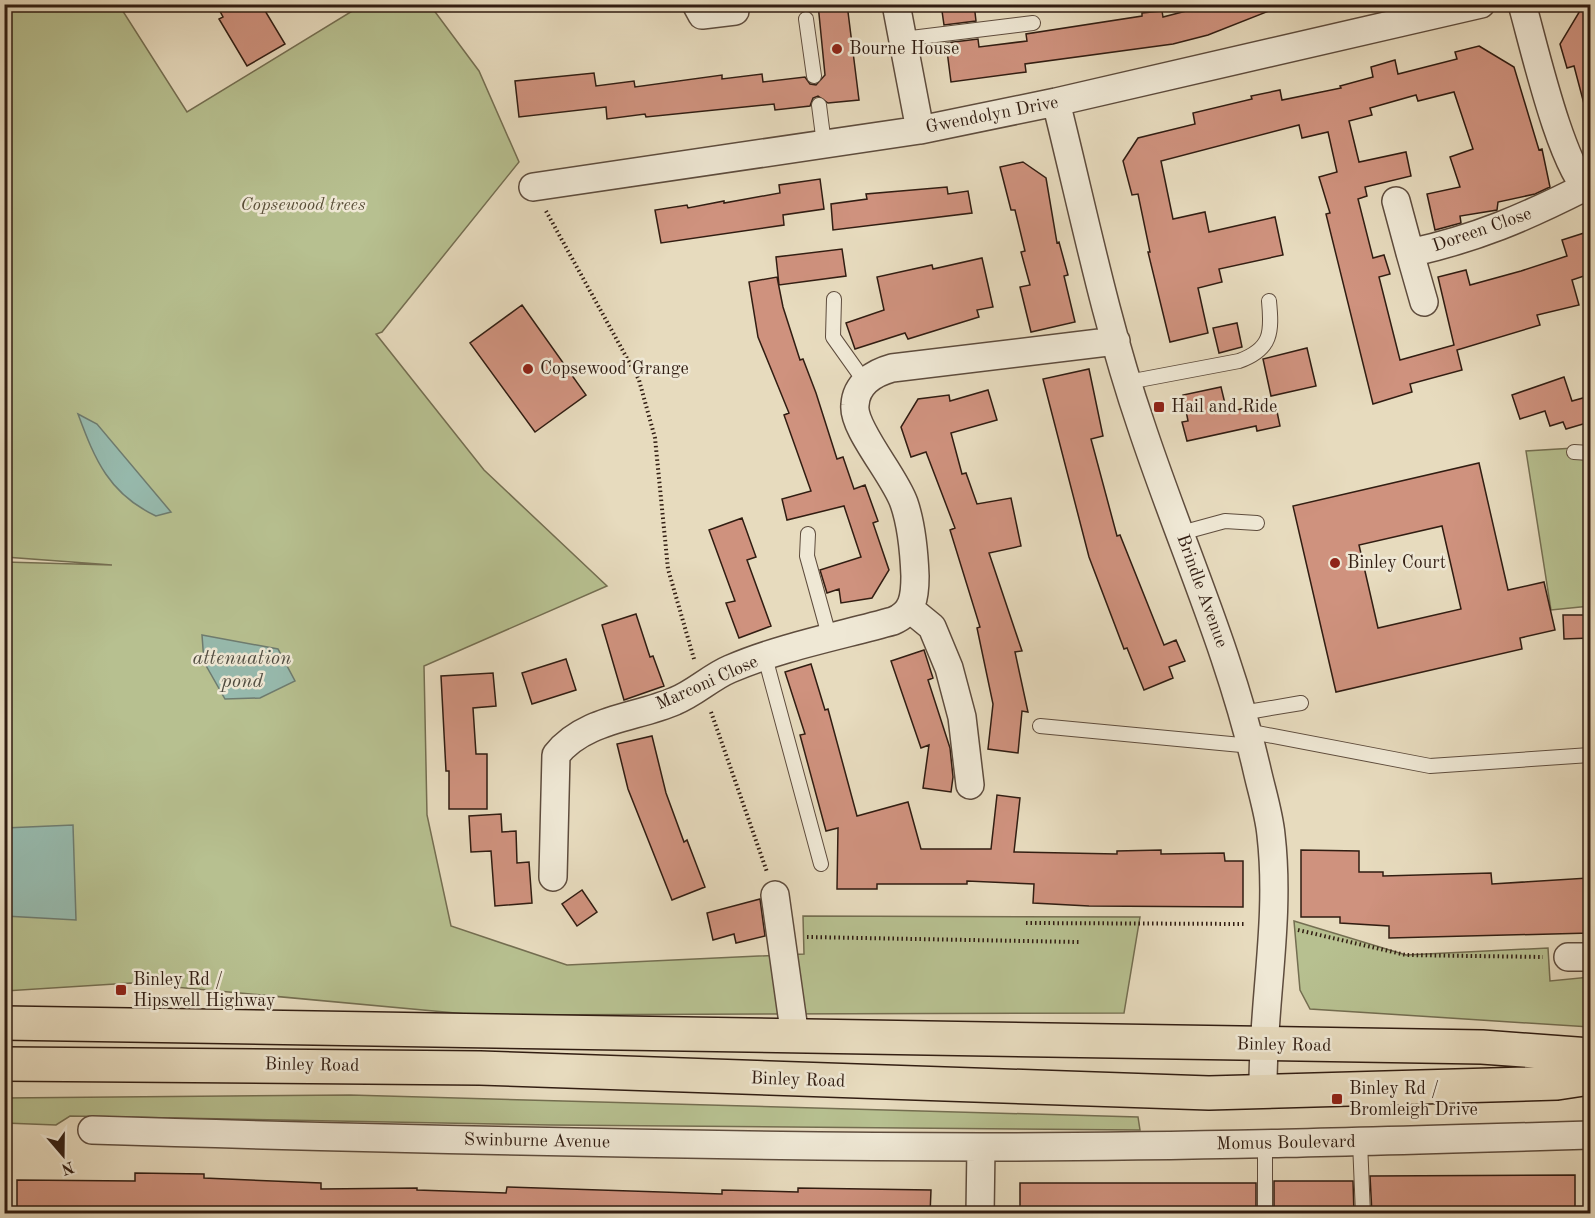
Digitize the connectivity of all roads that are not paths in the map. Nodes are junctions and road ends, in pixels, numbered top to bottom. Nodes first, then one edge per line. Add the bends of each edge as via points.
1 (696, 4) edge
2 (896, 4) edge
3 (1481, 4) edge
4 (1522, 4) edge
5 (1444, 8) edge
6 (735, 11) dead end
7 (806, 19) dead end
8 (1033, 23) dead end
9 (903, 39) junction
10 (814, 76) dead end
11 (1056, 102) junction
12 (819, 105) dead end
13 (920, 130) junction
14 (824, 144) junction
15 (533, 187) road end
16 (1588, 190) edge
17 (1396, 201) dead end
18 (1410, 252) junction
19 (834, 299) dead end
20 (1269, 301) dead end
21 (1424, 302) dead end
22 (1116, 341) junction
23 (865, 382) junction
24 (1128, 382) junction
25 (1575, 452) dead end
26 (1590, 453) edge
27 (1257, 523) dead end
28 (1181, 533) junction
29 (808, 534) dead end
30 (910, 609) junction
31 (830, 639) junction
32 (765, 657) junction
33 (1301, 703) dead end
34 (1040, 726) dead end
35 (1247, 730) junction
36 (1590, 755) edge
37 (970, 785) dead end
38 (821, 864) dead end
39 (553, 877) dead end
40 (775, 895) road end
41 (4, 1023) edge
42 (795, 1037) junction
43 (1590, 1055) edge
44 (91, 1063) junction
45 (4, 1064) edge
46 (1263, 1069) junction
47 (4, 1076) edge
48 (1590, 1078) edge
49 (92, 1130) dead end
50 (1590, 1135) edge
51 (1360, 1142) junction
52 (1265, 1144) junction
53 (981, 1147) junction
54 (980, 1214) edge
55 (1265, 1214) edge
56 (1362, 1214) edge

1 - 6 street via 702,15
2 - 9 street
3 - 5 street, Gwendolyn Drive
4 - 16 street via 1564,149
5 - 11 street, Gwendolyn Drive
7 - 10 lane
8 - 9 lane
9 - 13 street
11 - 13 street, Gwendolyn Drive
11 - 22 street, Brindle Avenue
12 - 14 lane
13 - 14 street, Gwendolyn Drive
14 - 15 street, Gwendolyn Drive
16 - 18 street, Doreen Close via 1456,243
17 - 18 street, Doreen Close
18 - 21 street, Doreen Close
19 - 23 lane via 832,337
20 - 24 lane via 1270,335 1252,356
22 - 23 street via 892,368
22 - 24 street, Brindle Avenue
23 - 30 street via 855,405 858,422 895,482 913,543 915,596
24 - 28 street, Brindle Avenue
25 - 26 lane
27 - 28 lane via 1225,521
28 - 35 street, Brindle Avenue via 1207,600
29 - 31 lane via 807,556
30 - 31 street, Marconi Close via 893,621
30 - 37 street via 932,627 949,668 962,717
31 - 32 street, Marconi Close
32 - 38 lane
32 - 39 street, Marconi Close via 728,670 674,702 606,723 567,741 556,755
33 - 35 lane
34 - 35 lane
35 - 36 lane via 1430,766
35 - 46 street, Brindle Avenue via 1271,833 1275,883
40 - 42 street
41 - 42 main road, Binley Road
42 - 46 main road, Binley Road
43 - 46 main road, Binley Road via 1482,1047
44 - 45 main road, Binley Road
44 - 46 main road, Binley Road via 480,1068 1186,1092
44 - 47 main road
46 - 48 main road via 1382,1070 1498,1085
49 - 53 street, Swinburne Avenue via 460,1141
50 - 51 street, Momus Boulevard
51 - 52 street, Momus Boulevard
51 - 56 lane
52 - 53 street, Momus Boulevard
52 - 55 lane
53 - 54 street

